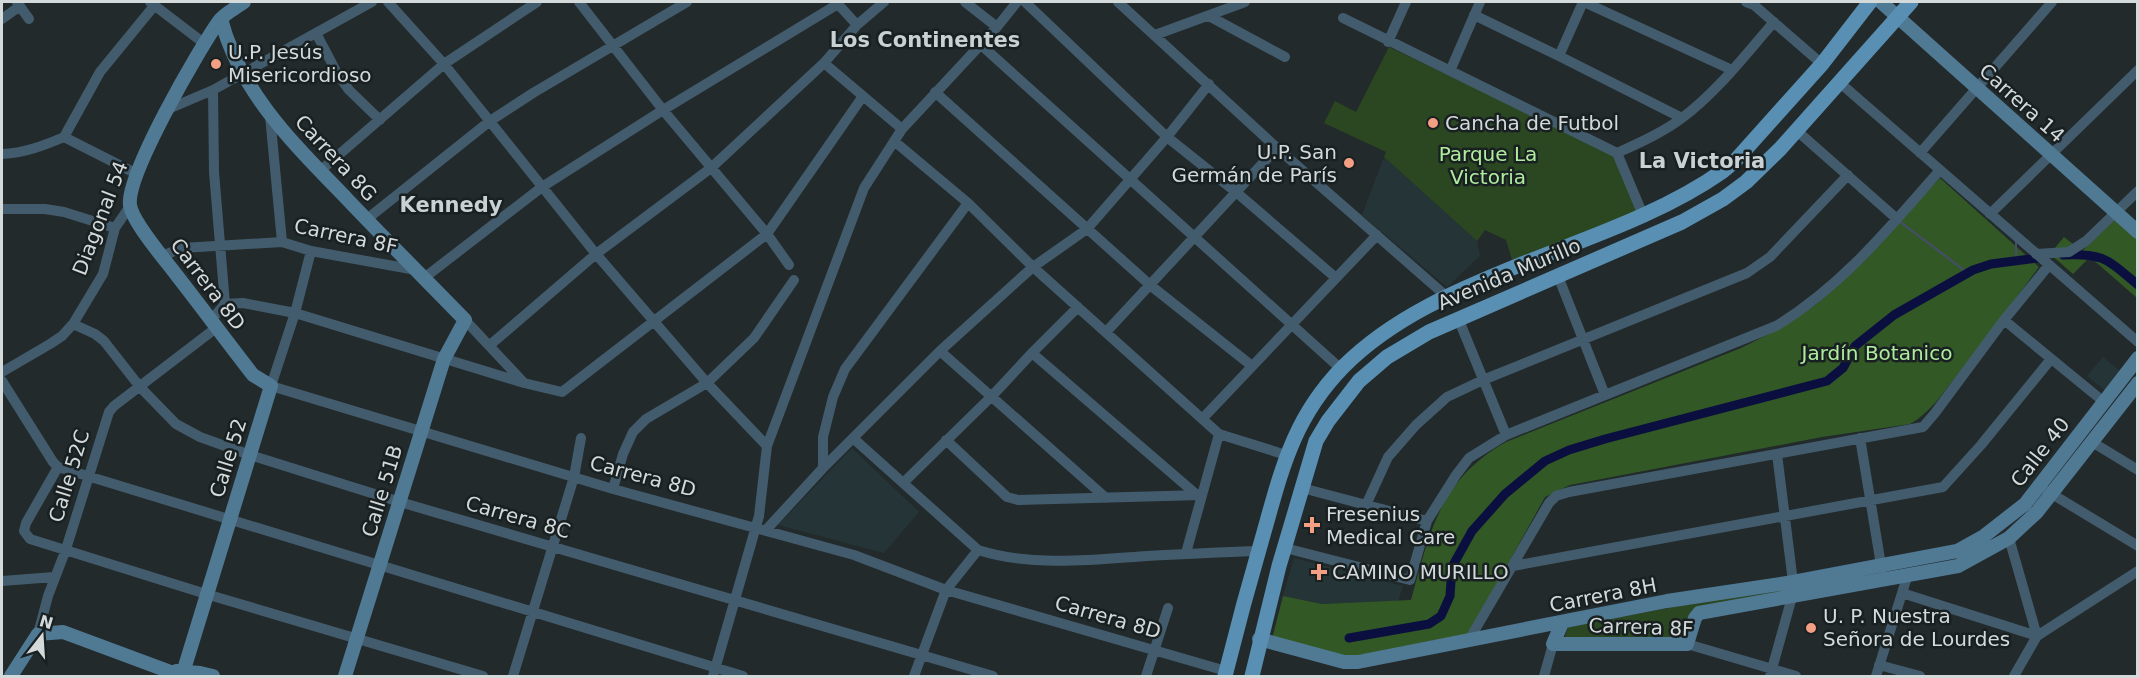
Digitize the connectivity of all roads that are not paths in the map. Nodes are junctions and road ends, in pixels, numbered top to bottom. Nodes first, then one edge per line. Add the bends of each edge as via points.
1 (226, 2) edge
2 (244, 2) edge
3 (372, 2) edge
4 (388, 2) edge
5 (537, 2) edge
6 (579, 2) edge
7 (687, 2) edge
8 (884, 2) edge
9 (965, 2) edge
10 (1017, 2) edge
11 (1025, 2) edge
12 (1118, 2) edge
13 (1245, 2) edge
14 (1406, 2) edge
15 (1480, 2) edge
16 (1583, 2) edge
17 (1870, 2) edge
18 (1881, 2) edge
19 (1911, 2) edge
20 (2052, 2) edge
21 (837, 3) edge
22 (1752, 3) edge
23 (19, 4) edge
24 (152, 4) edge
25 (1474, 15) junction
26 (1209, 16) junction
27 (1898, 17) junction
28 (1343, 18) dead end
29 (2, 19) edge
30 (221, 19) junction
31 (29, 20) dead end
32 (1774, 22) junction
33 (857, 25) junction
34 (997, 27) junction
35 (316, 33) junction
36 (1155, 35) junction
37 (1388, 42) junction
38 (205, 44) junction
39 (980, 44) junction
40 (614, 46) junction
41 (1559, 56) junction
42 (1285, 57) dead end
43 (824, 63) junction
44 (444, 64) junction
45 (1822, 64) junction
46 (1732, 70) junction
47 (2138, 70) edge
48 (1450, 71) junction
49 (242, 74) junction
50 (1839, 82) junction
51 (1209, 84) junction
52 (1977, 88) junction
53 (213, 90) junction
54 (935, 92) junction
55 (863, 96) junction
56 (166, 110) junction
57 (663, 110) junction
58 (270, 116) junction
59 (1682, 118) junction
60 (380, 120) junction
61 (490, 121) junction
62 (902, 129) junction
63 (1796, 130) junction
64 (64, 136) junction
65 (1167, 137) junction
66 (894, 141) junction
67 (1277, 148) junction
68 (1617, 153) junction
69 (1920, 153) junction
70 (2, 154) edge
71 (2049, 154) junction
72 (711, 168) junction
73 (1940, 170) junction
74 (320, 171) junction
75 (137, 174) junction
76 (1848, 175) junction
77 (1130, 179) junction
78 (542, 187) junction
79 (2138, 191) edge
80 (1236, 192) junction
81 (968, 203) junction
82 (130, 206) junction
83 (2, 209) edge
84 (2116, 213) junction
85 (1990, 214) junction
86 (1643, 215) junction
87 (367, 219) junction
88 (1897, 219) junction
89 (115, 228) junction
90 (1087, 229) junction
91 (2138, 232) edge
92 (767, 234) junction
93 (1377, 235) junction
94 (1194, 237) junction
95 (282, 242) junction
96 (219, 246) junction
97 (311, 251) junction
98 (596, 254) junction
99 (162, 256) junction
100 (2042, 259) junction
101 (789, 265) dead end
102 (1034, 267) junction
103 (420, 274) junction
104 (1558, 276) junction
105 (1336, 278) junction
106 (794, 280) dead end
107 (1150, 285) junction
108 (1446, 296) junction
109 (225, 304) junction
110 (1078, 307) junction
111 (295, 313) junction
112 (1458, 318) junction
113 (465, 320) junction
114 (654, 320) junction
115 (2004, 320) junction
116 (73, 324) junction
117 (214, 324) junction
118 (1292, 324) junction
119 (1107, 331) junction
120 (1583, 339) junction
121 (2138, 342) edge
122 (490, 345) junction
123 (940, 351) junction
124 (1032, 353) junction
125 (2138, 358) edge
126 (444, 359) junction
127 (2051, 359) junction
128 (1252, 366) junction
129 (1341, 369) junction
130 (2, 372) edge
131 (1483, 380) junction
132 (2, 381) edge
133 (524, 383) junction
134 (707, 383) junction
135 (2138, 383) edge
136 (271, 386) junction
137 (140, 387) junction
138 (1605, 395) junction
139 (992, 396) junction
140 (2104, 402) junction
141 (1203, 418) junction
142 (421, 431) junction
143 (1219, 434) junction
144 (1506, 435) junction
145 (581, 438) dead end
146 (1860, 438) junction
147 (854, 439) junction
148 (946, 440) junction
149 (2092, 442) junction
150 (767, 446) junction
151 (250, 454) junction
152 (1286, 454) junction
153 (1777, 454) junction
154 (58, 467) junction
155 (823, 468) junction
156 (2138, 470) edge
157 (573, 477) junction
158 (89, 478) junction
159 (903, 483) junction
160 (2039, 486) junction
161 (1302, 488) junction
162 (613, 489) junction
163 (2052, 494) junction
164 (1199, 495) junction
165 (1106, 498) junction
166 (1869, 501) junction
167 (400, 502) junction
168 (1366, 505) junction
169 (1784, 515) junction
170 (229, 520) junction
171 (1427, 521) junction
172 (761, 528) junction
173 (2009, 538) junction
174 (552, 546) junction
175 (2138, 546) edge
176 (1285, 548) junction
177 (66, 549) junction
178 (978, 550) junction
179 (1258, 551) junction
180 (1957, 551) joint
181 (1186, 554) junction
182 (1513, 566) junction
183 (1959, 566) joint
184 (379, 567) junction
185 (2138, 571) edge
186 (1883, 572) junction
187 (1908, 574) junction
188 (54, 577) junction
189 (2, 581) edge
190 (1793, 582) junction
191 (946, 590) junction
192 (1902, 593) junction
193 (206, 594) junction
194 (1792, 597) junction
195 (734, 601) junction
196 (1168, 608) dead end
197 (532, 613) junction
198 (1562, 623) junction
199 (38, 634) junction
200 (2037, 636) junction
201 (1260, 639) junction
202 (357, 640) junction
203 (1469, 640) junction
204 (1553, 644) junction
205 (1687, 644) junction
206 (1155, 650) junction
207 (921, 655) junction
208 (1880, 664) junction
209 (714, 672) edge
210 (1771, 673) edge
211 (178, 674) edge
212 (1226, 674) edge
213 (11, 676) edge
214 (213, 676) edge
215 (345, 676) edge
216 (483, 676) edge
217 (513, 676) edge
218 (743, 676) edge
219 (914, 676) edge
220 (993, 676) edge
221 (1146, 676) edge
222 (1252, 676) edge
223 (1544, 676) edge
224 (1796, 676) edge
225 (1876, 676) edge
226 (1920, 676) edge
227 (2014, 676) edge

1 - 30 street, Diagonal 54
2 - 30 street
3 - 35 street
4 - 44 street
5 - 44 street
6 - 40 street
7 - 40 street
8 - 33 street
9 - 34 street
10 - 34 street
11 - 65 street
12 - 36 street
13 - 26 street
14 - 37 street
15 - 25 street
16 - 41 street
16 - 46 street
17 - 45 main road, Avenida Murillo
18 - 27 street, Carrera 14
19 - 27 main road, Avenida Murillo
20 - 52 street
21 - 33 street
21 - 57 street
22 - 32 street
23 - 29 street
23 - 31 street
24 - 38 street
24 - 64 street via 100,72
25 - 41 street
25 - 48 street
26 - 36 street
26 - 42 street
27 - 50 main road, Avenida Murillo
27 - 52 street, Carrera 14
28 - 37 street
30 - 38 street, Diagonal 54
30 - 49 street, Carrera 8G
32 - 45 street
32 - 46 street
33 - 43 street
34 - 39 street
35 - 49 street
35 - 60 street via 337,73
36 - 51 street
37 - 48 street
38 - 56 street, Diagonal 54
39 - 54 street
39 - 77 street
40 - 57 street
40 - 61 street
41 - 59 street
43 - 55 street
43 - 72 street
44 - 60 street
44 - 61 street
45 - 86 main road, Avenida Murillo via 1723,171
46 - 59 street
47 - 71 street
48 - 68 street
49 - 53 street
49 - 58 street, Carrera 8G
50 - 63 main road, Avenida Murillo
50 - 69 street
51 - 65 street
51 - 67 street
52 - 69 street
52 - 71 street, Carrera 14
53 - 56 street
53 - 96 street
54 - 62 street
54 - 90 street
55 - 62 street
55 - 92 street
56 - 75 street, Diagonal 54
57 - 72 street
57 - 78 street
58 - 74 street, Carrera 8G
58 - 95 street
59 - 68 street
60 - 74 street
61 - 78 street
61 - 87 street
62 - 66 street
63 - 76 street
63 - 104 main road, Avenida Murillo via 1759,170 1723,200
64 - 70 street via 42,147
64 - 75 street
65 - 77 street
65 - 80 street
66 - 81 street
66 - 150 street via 864,188
67 - 80 street
67 - 93 street
68 - 86 street
69 - 73 street
71 - 84 street, Carrera 14
71 - 85 street
72 - 92 street
72 - 98 street
73 - 85 street
73 - 88 street
74 - 87 street, Carrera 8G
75 - 82 street, Diagonal 54
76 - 88 street
76 - 120 street via 1770,257 1747,273
77 - 90 street
77 - 94 street
78 - 98 street
78 - 103 street
79 - 84 street
80 - 94 street
80 - 105 street
81 - 102 street
81 - 155 street via 845,369 823,437
82 - 89 street, Diagonal 54
82 - 99 street, Carrera 8D
83 - 89 street via 63,212
84 - 91 street, Carrera 14
84 - 100 street via 2069,252
85 - 100 street
86 - 108 main road, Avenida Murillo
87 - 103 street, Carrera 8G
88 - 138 street via 1817,299 1776,326
89 - 116 street, Diagonal 54 via 105,269
90 - 102 street
90 - 107 street
92 - 101 street
92 - 114 street
93 - 105 street
93 - 108 street
94 - 107 street
94 - 118 street
95 - 96 street, Carrera 8F
95 - 97 street, Carrera 8F
96 - 99 street, Carrera 8F via 182,248
96 - 109 street
97 - 103 street, Carrera 8F
97 - 111 street, Calle 52
98 - 114 street
98 - 122 street
99 - 117 street, Carrera 8D
100 - 115 street
100 - 121 street
102 - 110 street
102 - 123 street
103 - 113 street, Carrera 8G
104 - 112 main road, Avenida Murillo
104 - 120 street
105 - 118 street
106 - 134 street via 754,338
107 - 119 street
107 - 128 street
108 - 129 main road, Avenida Murillo via 1394,326
109 - 111 street via 243,303
109 - 117 street, Calle 52C
110 - 119 street
110 - 124 street
111 - 126 street
111 - 136 street, Calle 52
112 - 131 street
112 - 161 main road, Avenida Murillo via 1407,343 1359,381 1316,441
113 - 122 street, Carrera 8G
113 - 126 street, Calle 51B
114 - 133 street via 562,392
114 - 134 street
115 - 127 street
115 - 146 street via 1923,427
116 - 130 street, Diagonal 54 via 50,345
116 - 137 street, Carrera 8C via 104,341
117 - 136 street, Carrera 8D via 253,375
117 - 137 street, Calle 52C
118 - 128 street
118 - 129 street
119 - 141 street
120 - 131 street
120 - 138 street
122 - 133 street, Carrera 8G
123 - 139 street
123 - 147 street
124 - 139 street
124 - 164 street
125 - 140 street, Calle 40
126 - 133 street
126 - 142 street, Calle 51B
127 - 140 street
127 - 166 street via 1943,487
128 - 141 street
129 - 152 main road, Avenida Murillo via 1310,409
131 - 144 street
131 - 168 street via 1447,397 1416,425 1388,457
132 - 154 street
134 - 150 street
134 - 162 street via 646,419 633,432
135 - 149 street, Calle 40
136 - 142 street, Carrera 8D
136 - 151 street, Calle 52
137 - 151 street, Carrera 8C via 176,424
137 - 158 street, Calle 52C via 109,412
138 - 144 street
139 - 148 street
139 - 165 street
140 - 160 street, Calle 40
141 - 143 street
142 - 157 street, Carrera 8D
142 - 167 street, Calle 51B
143 - 152 street
143 - 164 street
144 - 171 street via 1469,458
145 - 157 street
146 - 153 street
146 - 166 street
147 - 155 street
147 - 159 street
148 - 159 street
148 - 165 street via 1007,497
149 - 156 street
149 - 163 street, Calle 40
150 - 172 street
151 - 167 street, Carrera 8C
151 - 170 street, Calle 52
152 - 179 main road, Avenida Murillo
153 - 169 street
153 - 182 street via 1556,496
154 - 158 street
154 - 177 street via 24,531 30,539
155 - 172 street
157 - 162 street, Carrera 8D
157 - 174 street
158 - 170 street
158 - 177 street, Calle 52C
159 - 178 street
160 - 163 street
160 - 180 street, Calle 40 via 2008,518
161 - 168 street
161 - 176 main road, Avenida Murillo
162 - 172 street, Carrera 8D
163 - 173 street, Calle 40
163 - 175 street
164 - 165 street
164 - 181 street
166 - 169 street
166 - 186 street
167 - 174 street, Carrera 8C
167 - 184 street, Calle 51B
168 - 171 street
169 - 182 street
169 - 190 street
170 - 184 street
170 - 193 street, Calle 52
171 - 176 street via 1410,580
172 - 191 street, Carrera 8D via 854,555
172 - 195 street
173 - 183 street, Calle 40
173 - 200 street
174 - 195 street, Carrera 8C
174 - 197 street
176 - 201 main road, Avenida Murillo
177 - 188 street, Calle 52C
177 - 193 street
178 - 181 street via 1025,560
178 - 191 street
179 - 181 street
179 - 212 main road, Avenida Murillo
180 - 186 street, Carrera 8H
182 - 203 street
183 - 187 street, Carrera 8H
184 - 197 street
184 - 202 street, Calle 51B
185 - 200 street
186 - 187 street, Carrera 8H
186 - 190 street, Carrera 8H
186 - 194 street, Carrera 8H
187 - 192 street
188 - 189 street
188 - 199 street, Calle 52C
190 - 194 street
190 - 198 street, Carrera 8H
191 - 206 street, Carrera 8D
191 - 207 street
192 - 200 street
192 - 208 street
193 - 202 street
193 - 211 street, Calle 52
194 - 205 street, Carrera 8H via 1699,613
194 - 210 street
195 - 207 street, Carrera 8C
195 - 209 street
196 - 206 street
197 - 209 street
197 - 217 street
198 - 203 street, Carrera 8H
198 - 204 street
199 - 211 street via 63,633
199 - 213 street, Calle 52C
200 - 227 street
201 - 203 street, Carrera 8H via 1344,662
201 - 222 main road, Avenida Murillo
202 - 215 street, Calle 51B
202 - 216 street
204 - 205 street, Carrera 8F
204 - 223 street
205 - 210 street, Carrera 8F
206 - 212 street, Carrera 8D
206 - 221 street
207 - 219 street
207 - 220 street, Carrera 8C
208 - 225 street
208 - 226 street
209 - 218 street
210 - 224 street, Carrera 8F
211 - 214 street

